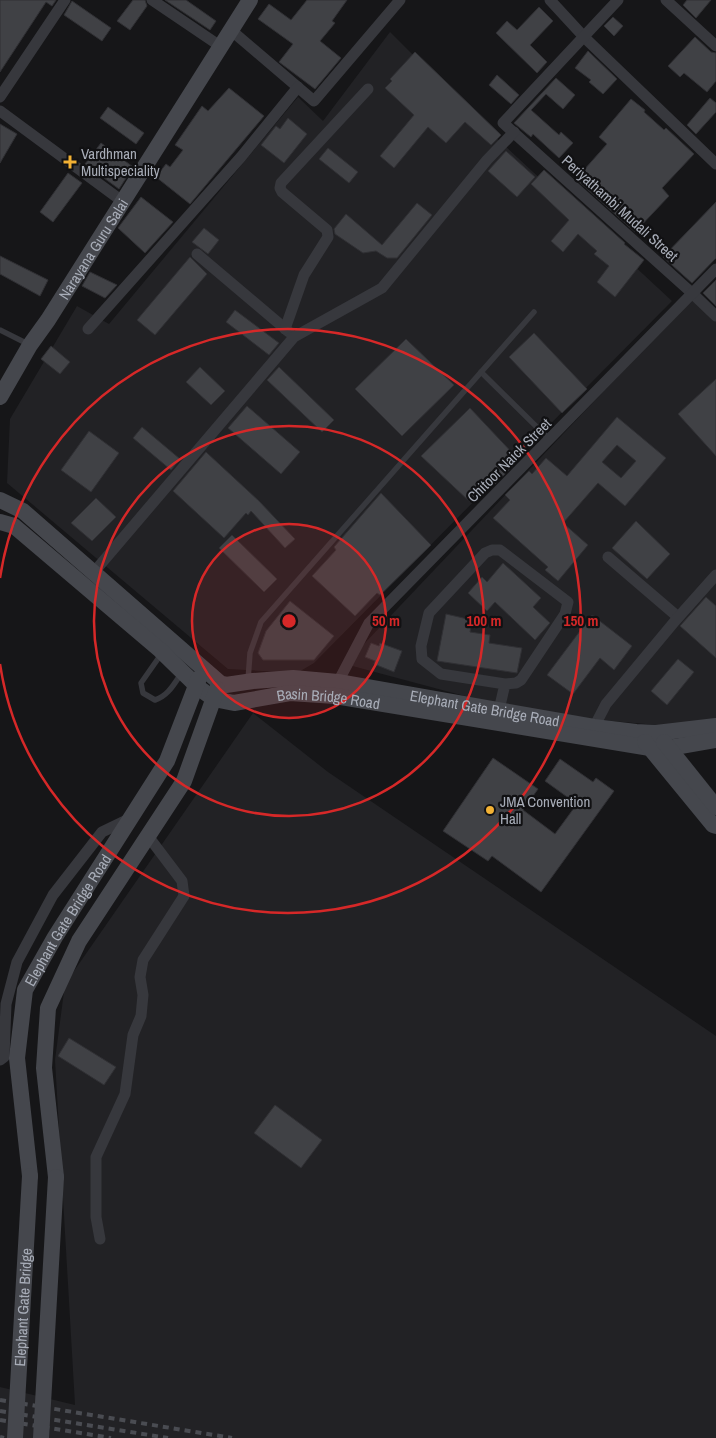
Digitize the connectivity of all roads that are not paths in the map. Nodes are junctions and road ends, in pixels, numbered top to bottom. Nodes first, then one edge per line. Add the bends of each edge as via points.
1 (65, 0) edge
2 (152, 0) edge
3 (250, 0) edge
4 (400, 0) edge
5 (550, 0) edge
6 (618, 0) edge
7 (666, 0) edge
8 (232, 31) junction
9 (585, 38) junction
10 (220, 46) junction
11 (716, 46) edge
12 (298, 87) junction
13 (368, 89) dead end
14 (0, 97) edge
15 (0, 111) edge
16 (514, 132) junction
17 (716, 164) edge
18 (122, 201) junction
19 (197, 254) dead end
20 (716, 269) edge
21 (693, 294) junction
22 (534, 312) dead end
23 (716, 316) edge
24 (285, 329) junction
25 (0, 330) edge
26 (88, 330) dead end
27 (294, 337) junction
28 (30, 345) junction
29 (481, 372) junction
30 (4, 379) edge
31 (0, 397) edge
32 (550, 440) junction
33 (0, 500) edge
34 (0, 522) edge
35 (608, 557) dead end
36 (94, 572) junction
37 (716, 575) edge
38 (678, 617) junction
39 (162, 653) junction
40 (203, 668) junction
41 (189, 679) junction
42 (248, 682) junction
43 (338, 682) junction
44 (220, 683) junction
45 (505, 684) junction
46 (214, 699) junction
47 (498, 710) junction
48 (716, 726) edge
49 (636, 732) junction
50 (591, 733) junction
51 (656, 733) junction
52 (716, 740) edge
53 (650, 748) junction
54 (670, 748) junction
55 (716, 807) edge
56 (131, 818) junction
57 (716, 826) edge
58 (148, 836) junction
59 (0, 1060) edge
60 (30, 1176) joint
61 (56, 1177) joint
62 (100, 1239) dead end
63 (15, 1438) edge
64 (41, 1438) edge

1 - 14 street
2 - 10 street
3 - 8 main road, Narayana Guru Salai
4 - 12 street via 314,101
5 - 9 street
6 - 9 street
7 - 11 street
8 - 10 main road, Narayana Guru Salai
8 - 12 street
9 - 16 street, Periyathambi Mudali Street via 503,123
9 - 17 street
10 - 18 main road, Narayana Guru Salai
12 - 26 street
13 - 24 street via 281,183 282,192 327,230 328,237 304,275
15 - 18 street
16 - 21 street, Periyathambi Mudali Street
16 - 27 street via 487,160 382,288
18 - 28 main road, Narayana Guru Salai
19 - 24 street
20 - 21 street, Chitoor Naick Street
21 - 23 street, Periyathambi Mudali Street
21 - 32 street, Chitoor Naick Street
22 - 29 lane
24 - 27 street
25 - 28 lane
27 - 36 street
28 - 30 main road, Narayana Guru Salai
29 - 32 lane
29 - 42 lane via 261,622 250,653
30 - 31 main road, Narayana Guru Salai
32 - 43 street, Chitoor Naick Street via 369,624
33 - 36 main road via 23,511
34 - 39 main road via 14,526
35 - 38 street
36 - 40 main road
37 - 38 street
38 - 50 street via 606,704
39 - 41 main road
39 - 41 lane via 141,683 143,693 155,700
40 - 41 main road, Elephant Gate Bridge Road
40 - 44 main road
41 - 46 main road
41 - 56 main road, Elephant Gate Bridge Road via 183,719 168,761
42 - 43 main road, Elephant Gate Bridge Road via 293,678
42 - 44 main road, Elephant Gate Bridge Road
43 - 47 main road, Elephant Gate Bridge Road
44 - 46 main road, Elephant Gate Bridge Road
45 - 45 street via 441,674 422,659 421,646 429,613 485,553 492,550 500,550 568,602 565,614 521,680
45 - 47 street
46 - 50 main road, Basin Bridge Road via 234,703 290,692
46 - 58 main road, Elephant Gate Bridge Road via 184,780
47 - 50 main road, Elephant Gate Bridge Road
48 - 51 main road, Elephant Gate Bridge Road
49 - 50 main road, Elephant Gate Bridge Road
49 - 51 main road, Elephant Gate Bridge Road
49 - 53 main road
50 - 53 main road, Basin Bridge Road
51 - 54 main road
52 - 54 main road, Basin Bridge Road
53 - 54 main road, Basin Bridge Road
53 - 57 main road
54 - 55 main road
56 - 59 street via 102,832 53,895 17,962 6,1004 4,1057
56 - 60 main road, Elephant Gate Bridge Road via 25,990 17,1058
58 - 61 main road, Elephant Gate Bridge Road via 79,941 48,1008 44,1068
58 - 62 street via 182,881 184,896 143,960 141,1016 134,1035 125,1094 96,1156 96,1217
60 - 63 main road, Elephant Gate Bridge, bridge
61 - 64 main road, Elephant Gate Bridge, bridge

